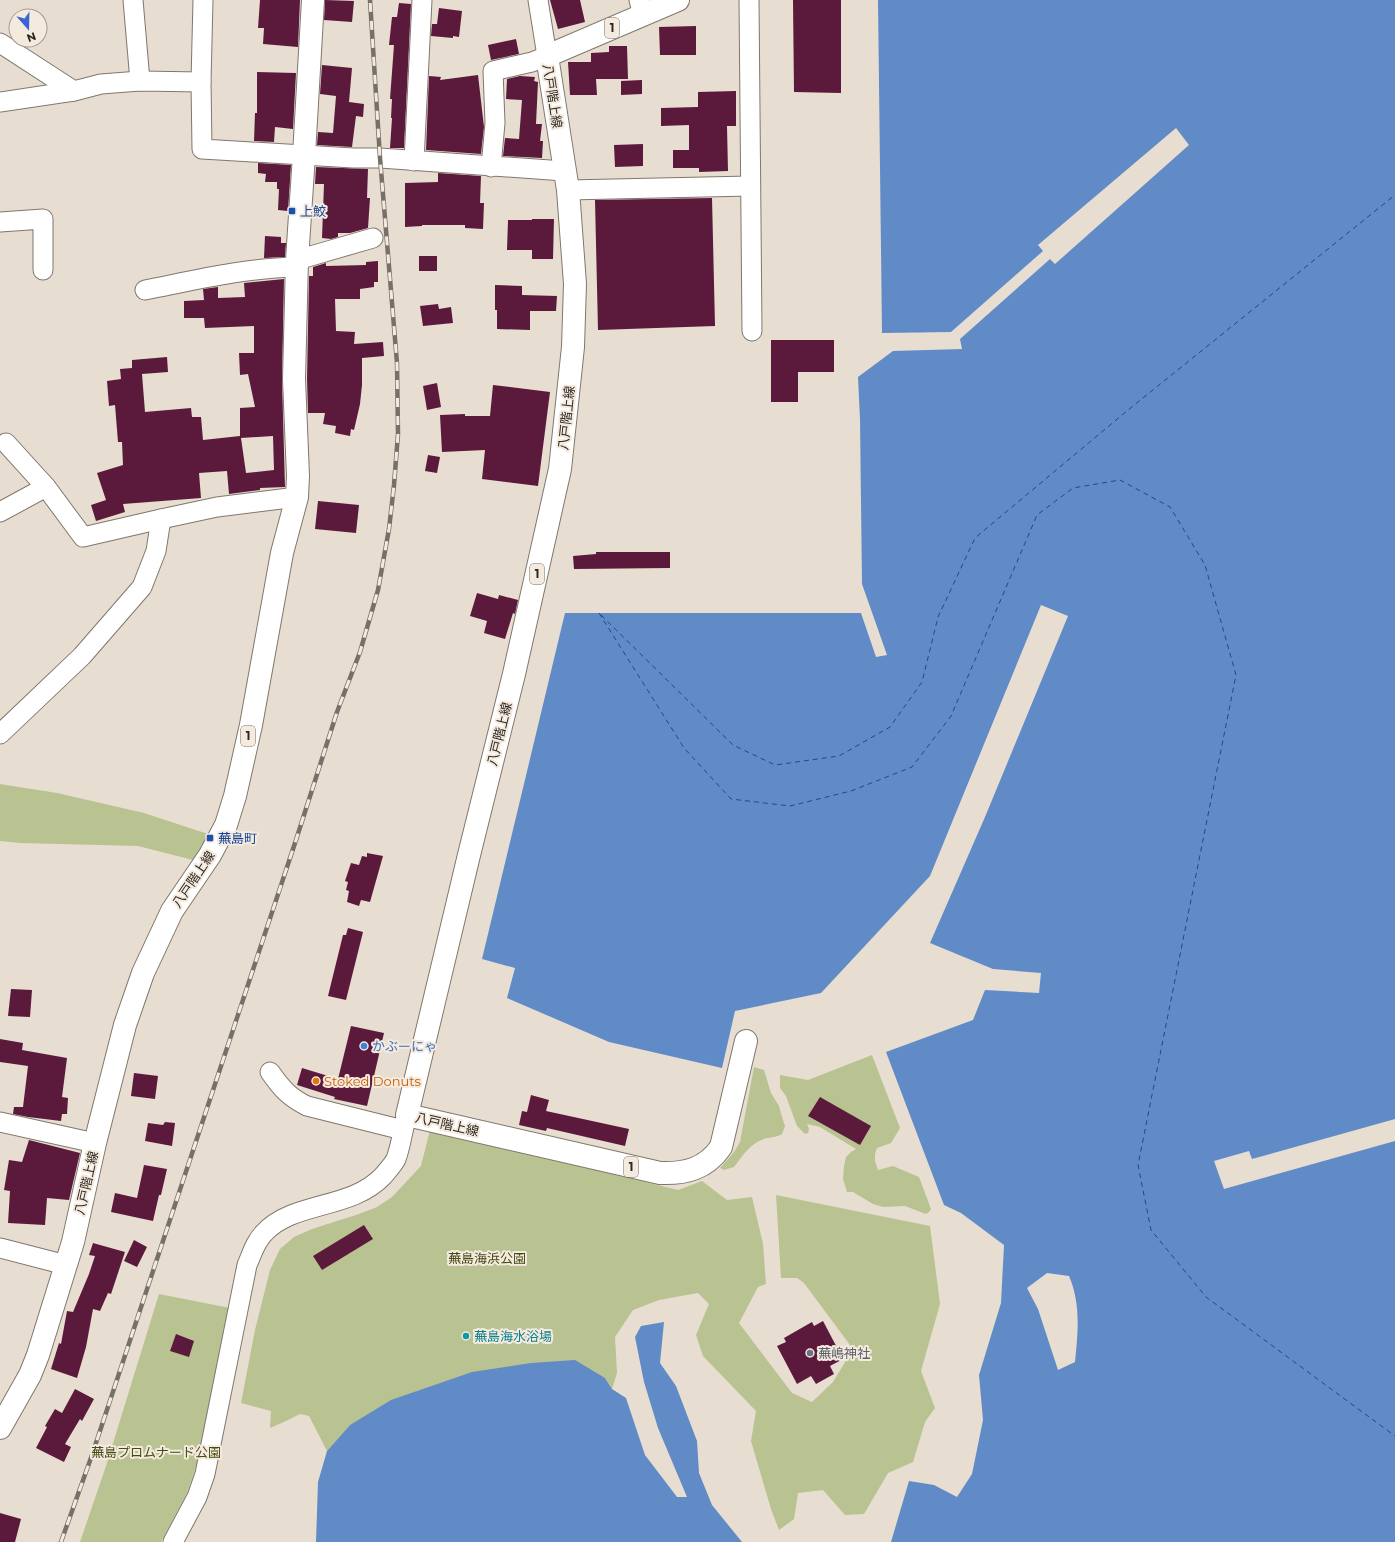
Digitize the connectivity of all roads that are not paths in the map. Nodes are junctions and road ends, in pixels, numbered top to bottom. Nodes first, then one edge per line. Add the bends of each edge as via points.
1 (133, 0) edge
2 (203, 0) edge
3 (313, 0) edge
4 (422, 0) edge
5 (538, 0) edge
6 (678, 0) edge
7 (749, 0) edge
8 (641, 8) edge
9 (0, 43) edge
10 (547, 56) junction
11 (140, 81) junction
12 (201, 82) junction
13 (74, 91) junction
14 (0, 102) edge
15 (304, 155) junction
16 (414, 160) junction
17 (492, 167) junction
18 (566, 181) junction
19 (750, 186) junction
20 (0, 222) edge
21 (373, 238) dead end
22 (297, 264) junction
23 (43, 270) dead end
24 (145, 290) dead end
25 (752, 331) dead end
26 (6, 443) dead end
27 (46, 487) junction
28 (297, 497) junction
29 (0, 512) edge
30 (161, 519) junction
31 (0, 734) edge
32 (746, 1041) dead end
33 (270, 1072) dead end
34 (0, 1122) edge
35 (405, 1122) junction
36 (95, 1143) junction
37 (0, 1248) edge
38 (66, 1265) junction
39 (0, 1428) edge
40 (173, 1542) edge

1 - 11 street
2 - 12 street
3 - 15 main road, 八戸階上線 / 1
4 - 16 street
5 - 10 street
6 - 8 main road, 八戸階上線 / 1
7 - 19 street
8 - 10 main road, 八戸階上線 / 1
9 - 13 street
10 - 17 street via 493,71 495,123
10 - 18 main road, 八戸階上線 / 1
11 - 12 street
11 - 13 street via 102,84
12 - 15 street via 202,149
13 - 14 street
15 - 16 street
15 - 22 main road, 八戸階上線 / 1
16 - 17 street
17 - 18 street
18 - 19 street
18 - 35 main road, 八戸階上線 / 1 via 575,284 573,347 560,469 514,674
19 - 25 street
20 - 23 street via 43,219
21 - 22 street
22 - 24 street via 222,274
22 - 28 main road, 八戸階上線 / 1 via 294,379
26 - 27 street
27 - 29 street
27 - 30 street via 83,537
28 - 30 street
28 - 36 main road, 八戸階上線 / 1 via 282,553 251,725 226,825 210,856 172,911 144,972 125,1025
30 - 31 street via 156,551 142,587 82,656
32 - 35 main road, 八戸階上線 / 1 via 721,1147 707,1163 686,1172 660,1173
33 - 35 street via 292,1099 307,1106
34 - 36 street
35 - 40 street via 396,1159 378,1180 364,1191 278,1222 264,1232 255,1245 247,1265 205,1474 197,1497
36 - 38 main road, 八戸階上線 / 1
37 - 38 street
38 - 39 main road, 八戸階上線 / 1 via 30,1375

